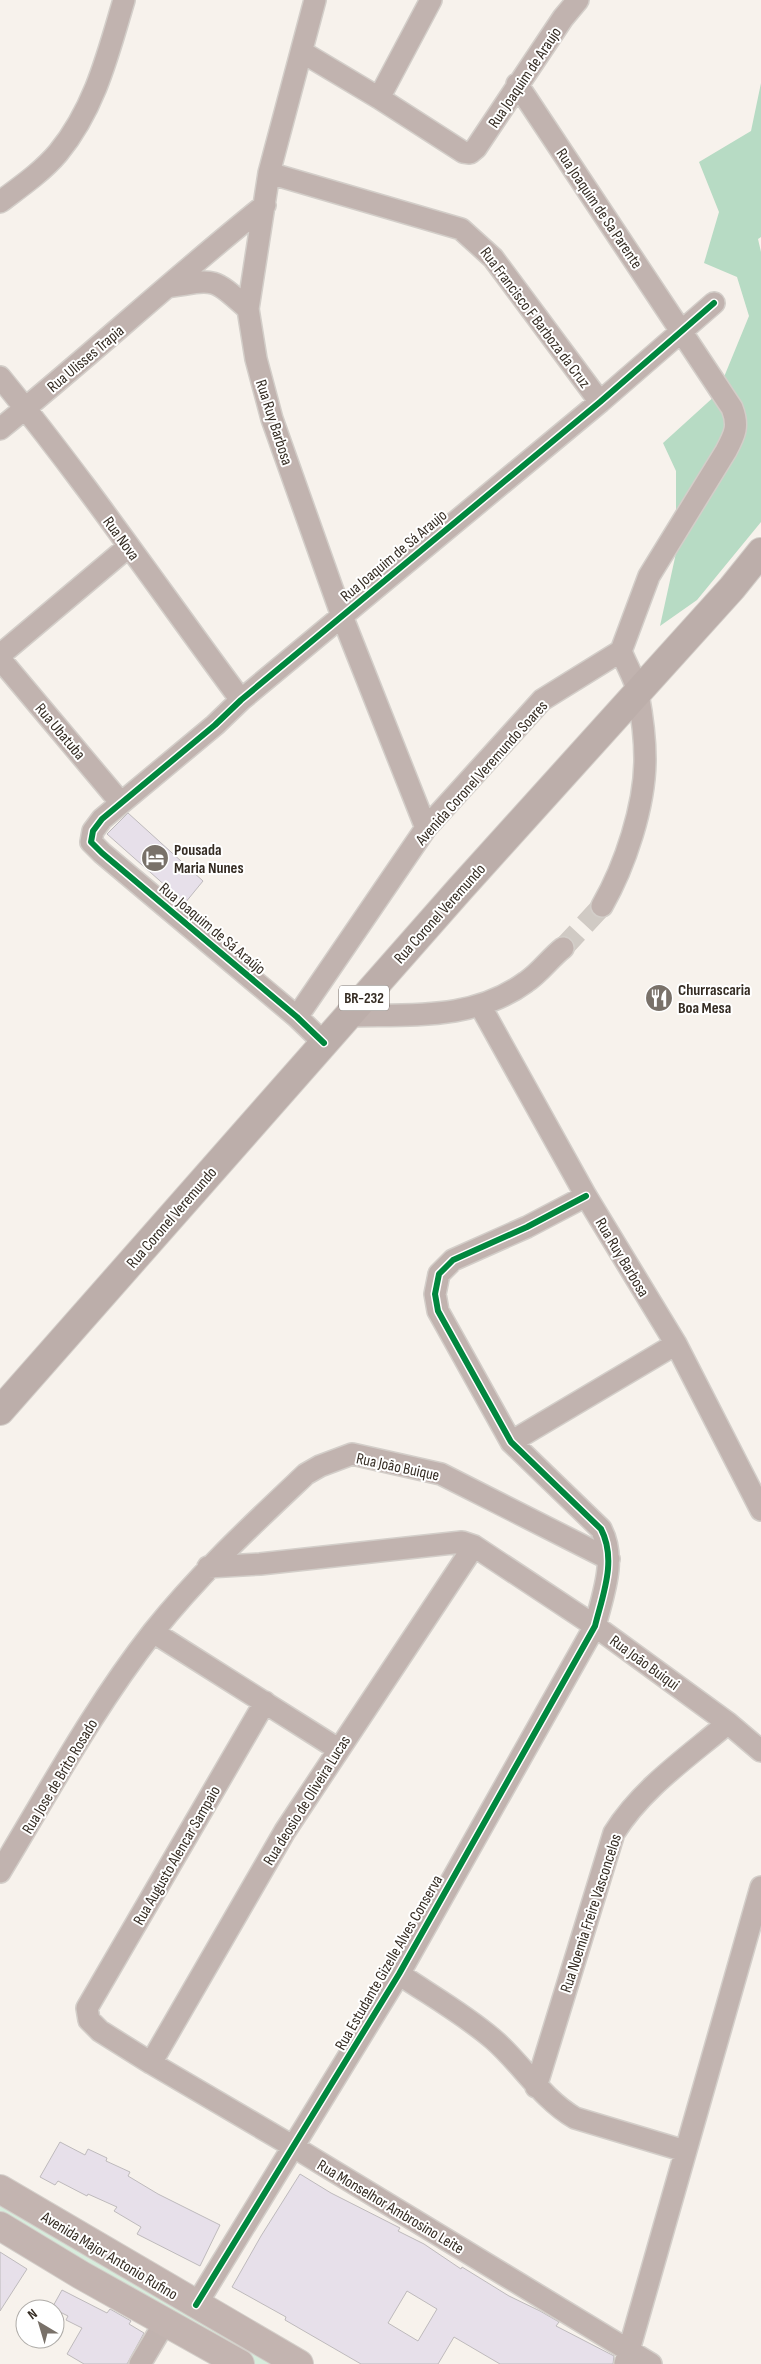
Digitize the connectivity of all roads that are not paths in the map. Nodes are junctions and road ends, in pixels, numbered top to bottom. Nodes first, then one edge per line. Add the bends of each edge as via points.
1 (124, 0) edge
2 (315, 0) edge
3 (431, 0) edge
4 (578, 0) edge
5 (302, 52) junction
6 (517, 84) junction
7 (379, 98) junction
8 (269, 173) junction
9 (0, 202) edge
10 (265, 205) junction
11 (168, 287) junction
12 (714, 303) dead end
13 (248, 309) junction
14 (682, 331) junction
15 (0, 377) edge
16 (600, 402) junction
17 (26, 408) junction
18 (0, 428) edge
19 (128, 547) junction
20 (761, 552) edge
21 (761, 583) edge
22 (732, 588) junction
23 (342, 616) junction
24 (621, 651) junction
25 (0, 657) edge
26 (638, 692) junction
27 (242, 700) junction
28 (121, 804) junction
29 (426, 828) junction
30 (93, 832) joint
31 (602, 906) tunnel mouth
32 (563, 948) tunnel mouth
33 (481, 1007) junction
34 (347, 1016) junction
35 (297, 1017) junction
36 (324, 1043) junction
37 (586, 1196) junction
38 (676, 1344) junction
39 (0, 1411) edge
40 (511, 1442) junction
41 (761, 1510) edge
42 (474, 1546) junction
43 (609, 1559) junction
44 (208, 1567) junction
45 (595, 1626) junction
46 (153, 1632) junction
47 (118, 1680) joint
48 (265, 1702) junction
49 (728, 1723) junction
50 (338, 1749) junction
51 (761, 1751) edge
52 (0, 1872) edge
53 (761, 1887) edge
54 (399, 1974) junction
55 (88, 2008) joint
56 (151, 2063) junction
57 (536, 2087) junction
58 (294, 2147) junction
59 (686, 2151) junction
60 (0, 2189) edge
61 (0, 2226) edge
62 (196, 2305) junction
63 (165, 2322) junction
64 (627, 2357) edge
65 (140, 2364) edge
66 (240, 2364) edge
67 (299, 2364) edge
68 (652, 2364) edge

1 - 9 street via 98,86 79,123 57,154
2 - 5 street, Rua Ruy Barbosa
3 - 7 street
4 - 6 street, Rua Joaquim de Araujo
5 - 7 street
5 - 8 street, Rua Ruy Barbosa
6 - 7 street, Rua Joaquim de Araujo via 470,154
6 - 14 street, Rua Joaquim de Sa Parente
8 - 10 street, Rua Ruy Barbosa
8 - 16 street, Rua Francisco F Barboza da Cruz via 461,229 493,258
10 - 11 street, Rua Ulisses Trapia
10 - 13 street, Rua Ruy Barbosa
11 - 13 street via 215,282
11 - 17 street, Rua Ulisses Trapia
12 - 14 street, Rua Joaquim de Sá Araujo
13 - 23 street, Rua Ruy Barbosa via 256,359 272,419
14 - 16 street, Rua Joaquim de Sá Araujo
14 - 24 street, Rua Joaquim de Sa Parente via 732,408 737,420 734,436 649,576
15 - 17 street, Rua Nova
16 - 23 street, Rua Joaquim de Sá Araujo
17 - 18 street, Rua Ulisses Trapia
17 - 19 street, Rua Nova
19 - 25 street
19 - 27 street, Rua Nova
20 - 22 highway, Rua Coronel Veremundo / BR-232
21 - 22 highway
22 - 26 highway, Rua Coronel Veremundo / BR-232
23 - 27 street, Rua Joaquim de Sá Araujo
23 - 29 street, Rua Ruy Barbosa
24 - 26 street
24 - 29 street, Avenida Coronel Veremundo Soares via 542,700
25 - 28 street, Rua Ubatuba
26 - 31 street via 645,760 641,801 616,881
26 - 34 highway, Rua Coronel Veremundo / BR-232
27 - 28 street, Rua Joaquim de Sá Araujo
28 - 30 street, Rua Joaquim de Sá Araujo via 102,819
29 - 35 street, Avenida Coronel Veremundo Soares
30 - 35 street, Rua Joaquim de Sá Araújo via 92,842 102,853
32 - 33 street via 526,982
33 - 34 street via 452,1013
33 - 37 street, Rua Ruy Barbosa
34 - 36 highway, Rua Coronel Veremundo / BR-232
35 - 36 street, Rua Joaquim de Sá Araújo
36 - 39 highway, Rua Coronel Veremundo / BR-232
37 - 38 street, Rua Ruy Barbosa
37 - 40 street, Rua Estudante Gizelle Alves Conserva via 453,1260 439,1274 434,1294 438,1311
38 - 40 street
38 - 41 street, Rua Ruy Barbosa
40 - 43 street, Rua Estudante Gizelle Alves Conserva via 601,1529 608,1541
42 - 44 street via 462,1542
42 - 45 street, Rua João Buiqui
42 - 50 street, Rua deosio de Oliveira Lucas
43 - 44 street, Rua João Buique via 441,1474 352,1454 306,1474
43 - 45 street, Rua Estudante Gizelle Alves Conserva
44 - 46 street, Rua João Buique
45 - 49 street, Rua João Buiqui
45 - 54 street, Rua Estudante Gizelle Alves Conserva
46 - 47 street, Rua João Buique
46 - 48 street
47 - 52 street, Rua Jose de Brito Rosado
48 - 50 street
48 - 55 street, Rua Augusto Alencar Sampaio
49 - 51 street, Rua João Buiqui
49 - 57 street, Rua Noemia Freire Vasconcelos via 643,1794 614,1832
50 - 56 street, Rua deosio de Oliveira Lucas via 284,1831
53 - 59 street
54 - 57 street via 491,2038
54 - 58 street, Rua Estudante Gizelle Alves Conserva
55 - 56 street, Rua Monselhor Ambrosino Leite via 89,2020 100,2031
56 - 58 street, Rua Monselhor Ambrosino Leite
57 - 59 street via 575,2118
58 - 62 street, Rua Estudante Gizelle Alves Conserva
58 - 64 street, Rua Monselhor Ambrosino Leite
59 - 64 street
60 - 62 main road, Avenida Major Antonio Rufino
61 - 63 main road, Avenida Major Antonio Rufino
62 - 67 main road, Avenida Major Antonio Rufino
63 - 65 street
63 - 66 main road, Avenida Major Antonio Rufino
64 - 68 street, Rua Monselhor Ambrosino Leite

